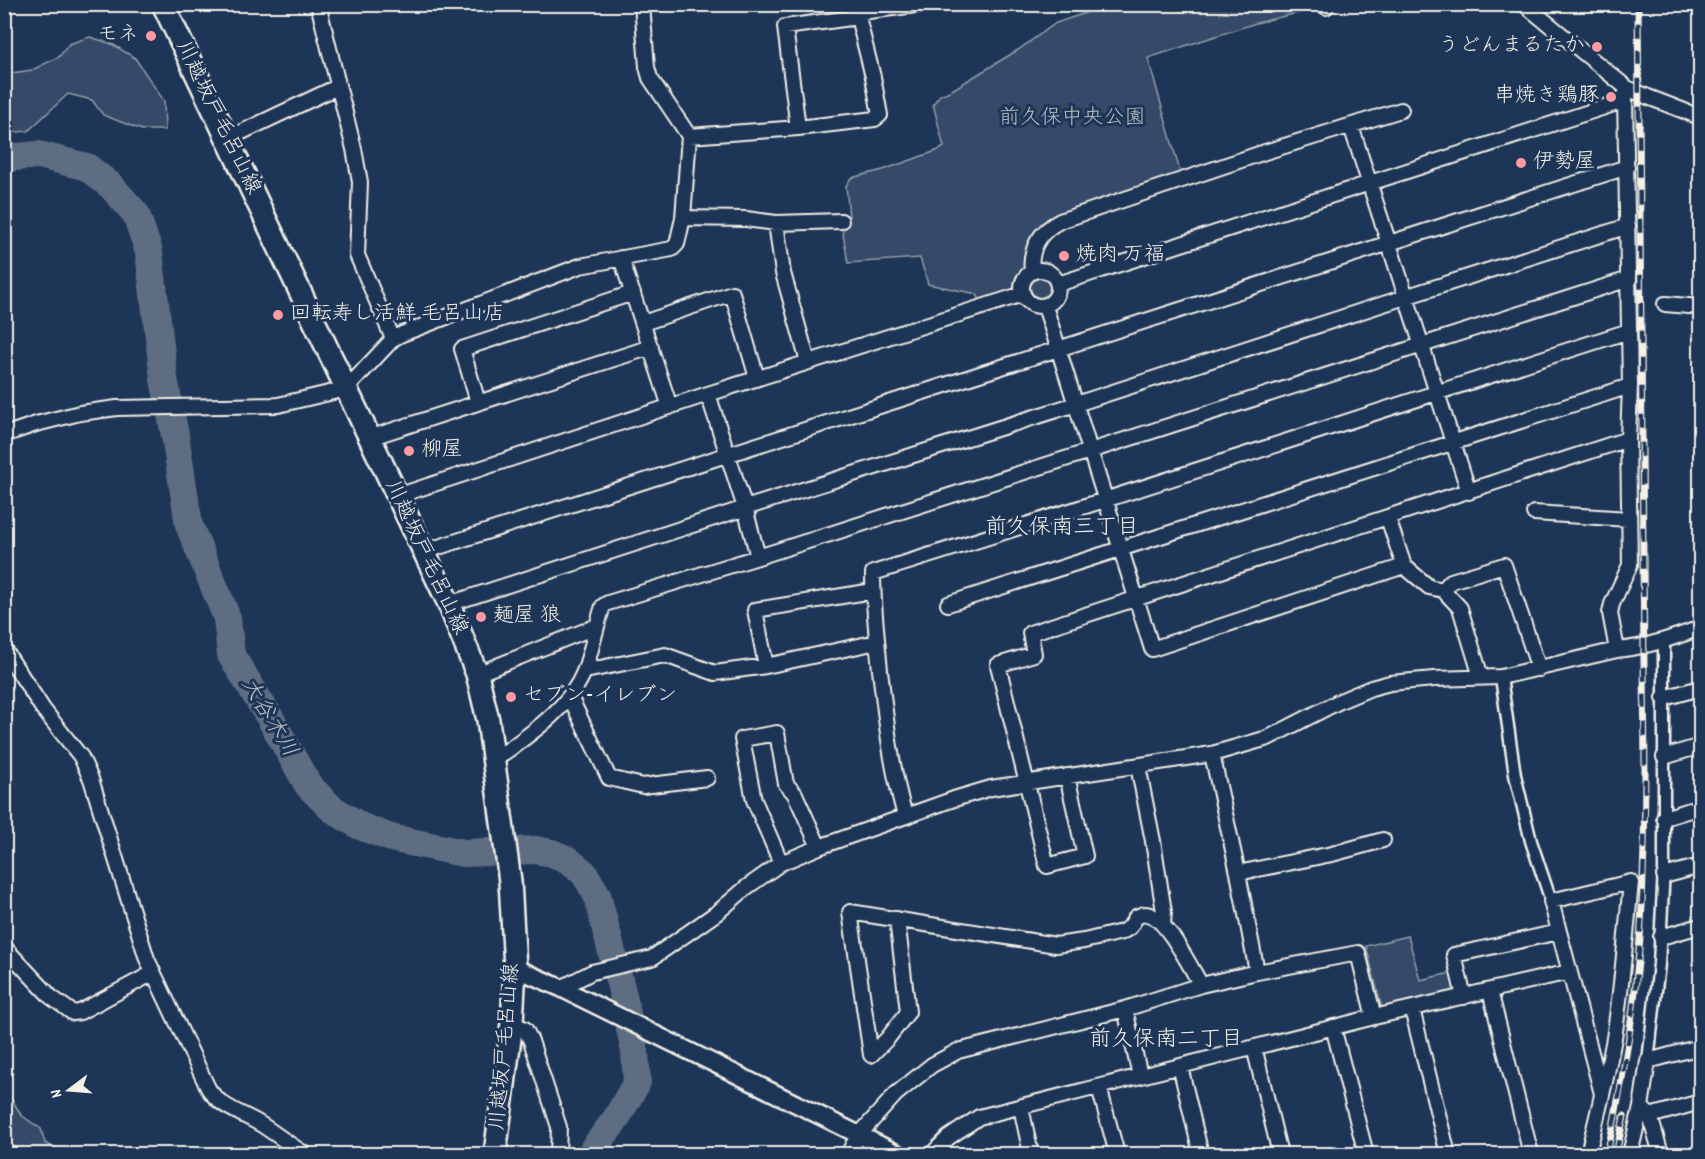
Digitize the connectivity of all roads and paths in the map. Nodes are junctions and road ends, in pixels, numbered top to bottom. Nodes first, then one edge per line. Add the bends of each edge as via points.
1 (163, 4) edge
2 (318, 4) edge
3 (642, 4) edge
4 (924, 4) edge
5 (1524, 4) edge
6 (858, 17) junction
7 (338, 87) junction
8 (1626, 92) junction
9 (1401, 110) dead end
10 (1701, 117) edge
11 (1351, 126) junction
12 (798, 128) junction
13 (689, 136) junction
14 (227, 139) junction
15 (1627, 167) junction
16 (1369, 183) junction
17 (682, 218) junction
18 (841, 221) dead end
19 (776, 223) junction
20 (1628, 226) junction
21 (1388, 243) junction
22 (621, 258) junction
23 (1032, 272) junction
24 (1629, 279) junction
25 (1058, 284) junction
26 (633, 293) junction
27 (1023, 294) junction
28 (1405, 297) junction
29 (1665, 304) dead end
30 (1045, 306) junction
31 (1701, 307) edge
32 (643, 322) junction
33 (1629, 331) junction
34 (393, 339) junction
35 (1420, 345) junction
36 (651, 347) junction
37 (1059, 348) junction
38 (808, 362) junction
39 (757, 378) junction
40 (1630, 386) junction
41 (346, 389) junction
42 (1436, 392) junction
43 (708, 394) junction
44 (478, 402) junction
45 (1076, 404) junction
46 (670, 407) junction
47 (4, 435) edge
48 (369, 438) junction
49 (1628, 439) junction
50 (1452, 442) junction
51 (1090, 450) junction
52 (727, 454) junction
53 (1469, 492) junction
54 (397, 496) junction
55 (1106, 501) junction
56 (745, 508) junction
57 (1534, 513) dead end
58 (1388, 518) junction
59 (1629, 519) junction
60 (1120, 549) junction
61 (423, 552) junction
62 (759, 557) junction
63 (1404, 566) junction
64 (1443, 590) junction
65 (873, 591) junction
66 (1136, 598) junction
67 (448, 604) junction
68 (948, 604) dead end
69 (597, 626) junction
70 (1701, 628) edge
71 (1664, 641) junction
72 (877, 642) junction
73 (4, 649) edge
74 (1617, 650) junction
75 (766, 666) junction
76 (1539, 669) junction
77 (585, 671) junction
78 (477, 674) junction
79 (1481, 677) junction
80 (1501, 677) junction
81 (1701, 688) edge
82 (570, 697) junction
83 (1664, 698) junction
84 (1701, 746) edge
85 (1212, 754) junction
86 (1664, 757) junction
87 (494, 760) junction
88 (1138, 766) junction
89 (1067, 777) junction
90 (707, 778) dead end
91 (1026, 783) junction
92 (1701, 807) edge
93 (905, 816) junction
94 (1664, 818) junction
95 (1383, 840) dead end
96 (819, 847) junction
97 (781, 863) junction
98 (1701, 866) edge
99 (1238, 873) junction
100 (1664, 876) junction
101 (1551, 901) junction
102 (897, 919) junction
103 (1163, 924) junction
104 (1701, 926) edge
105 (1559, 932) junction
106 (1661, 937) junction
107 (4, 947) edge
108 (515, 968) junction
109 (1257, 972) junction
110 (1569, 972) junction
111 (153, 973) junction
112 (1201, 985) junction
113 (561, 988) junction
114 (1490, 991) junction
115 (1464, 997) junction
116 (1125, 1009) junction
117 (1412, 1009) junction
118 (1374, 1017) junction
119 (512, 1023) junction
120 (1333, 1027) junction
121 (1254, 1047) junction
122 (1701, 1047) edge
123 (1648, 1062) junction
124 (1180, 1066) junction
125 (1140, 1076) junction
126 (1099, 1087) junction
127 (1602, 1094) junction
128 (1701, 1102) edge
129 (1021, 1107) junction
130 (1646, 1111) junction
131 (858, 1136) junction
132 (932, 1154) edge
133 (305, 1155) edge
134 (495, 1155) edge
135 (558, 1155) edge
136 (848, 1155) edge
137 (898, 1155) edge
138 (1031, 1155) edge
139 (1117, 1155) edge
140 (1201, 1155) edge
141 (1280, 1155) edge
142 (1366, 1155) edge
143 (1448, 1155) edge
144 (1531, 1155) edge
145 (1588, 1155) edge
146 (1630, 1155) edge
147 (1661, 1155) edge

1 - 14 main road, 川越坂戸毛呂山線
2 - 7 street
3 - 13 street via 650,78
4 - 6 street via 861,12
5 - 8 street
6 - 12 street via 785,27
6 - 12 street via 880,115 874,120
7 - 14 street
7 - 34 street via 360,182 357,255
8 - 10 street
8 - 15 street
8 - 16 street via 1617,103
9 - 11 street
11 - 16 street
11 - 23 street via 1060,221 1038,240 1031,261
12 - 13 street
13 - 17 street
14 - 41 main road, 川越坂戸毛呂山線
15 - 20 street
15 - 21 street
16 - 21 street
16 - 25 street
17 - 19 street
17 - 22 street via 677,244 672,249
18 - 19 street
19 - 38 street via 783,273
20 - 24 street
20 - 28 street
21 - 28 street
21 - 37 street
22 - 26 street
22 - 34 street via 580,266
23 - 25 street via 1051,273
23 - 27 street via 1024,280
24 - 33 street
24 - 35 street
25 - 30 street via 1057,296
26 - 32 street
26 - 44 street via 462,349
27 - 30 street via 1031,303
27 - 38 street
28 - 35 street
28 - 45 street
29 - 31 street
30 - 37 street
32 - 36 street
32 - 39 street via 732,293
33 - 40 street
33 - 42 street
34 - 41 street
35 - 42 street
35 - 51 street
36 - 44 street
36 - 46 street
37 - 45 street
37 - 52 street
38 - 39 street
39 - 43 street
40 - 49 street
40 - 50 street
41 - 47 street via 278,405 117,408 80,413
41 - 48 main road, 川越坂戸毛呂山線
42 - 50 street
42 - 55 street
43 - 46 street
43 - 52 street
44 - 48 street
45 - 51 street
45 - 56 street
46 - 54 street
48 - 54 main road, 川越坂戸毛呂山線
49 - 53 street
49 - 59 street
50 - 53 street
50 - 60 street
51 - 55 street
51 - 62 street
52 - 56 street
52 - 61 street
53 - 58 street
54 - 61 main road, 川越坂戸毛呂山線
55 - 60 street
55 - 65 street via 873,573
56 - 62 street
56 - 67 street
57 - 59 street
58 - 63 street
58 - 66 street
59 - 74 street via 1630,565 1610,613
60 - 66 street
60 - 68 street
61 - 67 main road, 川越坂戸毛呂山線
62 - 69 street via 608,603 603,606
63 - 64 street via 1429,587
63 - 66 street via 1152,649
64 - 76 street via 1451,581 1504,565
64 - 79 street via 1460,608
65 - 72 street
65 - 75 street via 755,610
66 - 91 street via 1030,633 1034,654 998,665
67 - 78 main road, 川越坂戸毛呂山線
69 - 77 street
69 - 78 street
70 - 71 street
71 - 74 street
71 - 83 street
72 - 75 street
72 - 93 street via 891,759
73 - 111 street via 81,757
74 - 76 street
75 - 77 street via 716,673 665,655
76 - 80 street
77 - 82 street
78 - 87 main road, 川越坂戸毛呂山線
79 - 80 street
79 - 85 street via 1390,683 1371,688 1268,738
80 - 101 street via 1515,775
81 - 83 street
82 - 87 street
82 - 90 street via 609,778 643,786
83 - 86 street
84 - 86 street
85 - 88 street
85 - 99 street
86 - 94 street
87 - 108 main road, 川越坂戸毛呂山線 via 509,878
88 - 89 street
88 - 103 street via 1154,841
89 - 91 street
89 - 91 street via 1085,856 1047,866
91 - 93 street via 992,788
92 - 94 street
93 - 96 street
94 - 100 street
95 - 99 street
96 - 97 street
96 - 97 street via 795,794 786,784 777,733 742,739 754,800
97 - 113 street via 652,958 592,972
98 - 100 street
99 - 109 street
100 - 106 street
101 - 105 street
101 - 127 street via 1631,882 1614,1036
102 - 102 street via 850,912 871,1055 908,1012
102 - 103 street via 1056,945 1122,932 1136,917 1145,914
103 - 112 street
104 - 106 street
105 - 110 street
105 - 115 street via 1454,955
106 - 123 street
107 - 111 street via 51,997 73,1013
108 - 113 street
108 - 119 main road, 川越坂戸毛呂山線
109 - 112 street
109 - 118 street via 1358,953
110 - 114 street
110 - 127 street
111 - 133 street via 213,1097
112 - 116 street
113 - 131 street
114 - 115 street
114 - 144 street
115 - 117 street
116 - 125 street
116 - 131 street via 958,1051 932,1065 896,1094
117 - 118 street
117 - 143 street
118 - 120 street
119 - 134 main road, 川越坂戸毛呂山線
119 - 135 street via 525,1029 531,1041 559,1126
120 - 121 street
120 - 142 street
121 - 124 street
121 - 141 street
122 - 123 street
123 - 130 street
124 - 125 street
124 - 140 street
125 - 126 street
126 - 129 street
126 - 139 street
127 - 145 street
128 - 130 street
129 - 132 street via 979,1117
129 - 138 street
130 - 146 street
130 - 147 street
131 - 136 street
131 - 137 street

